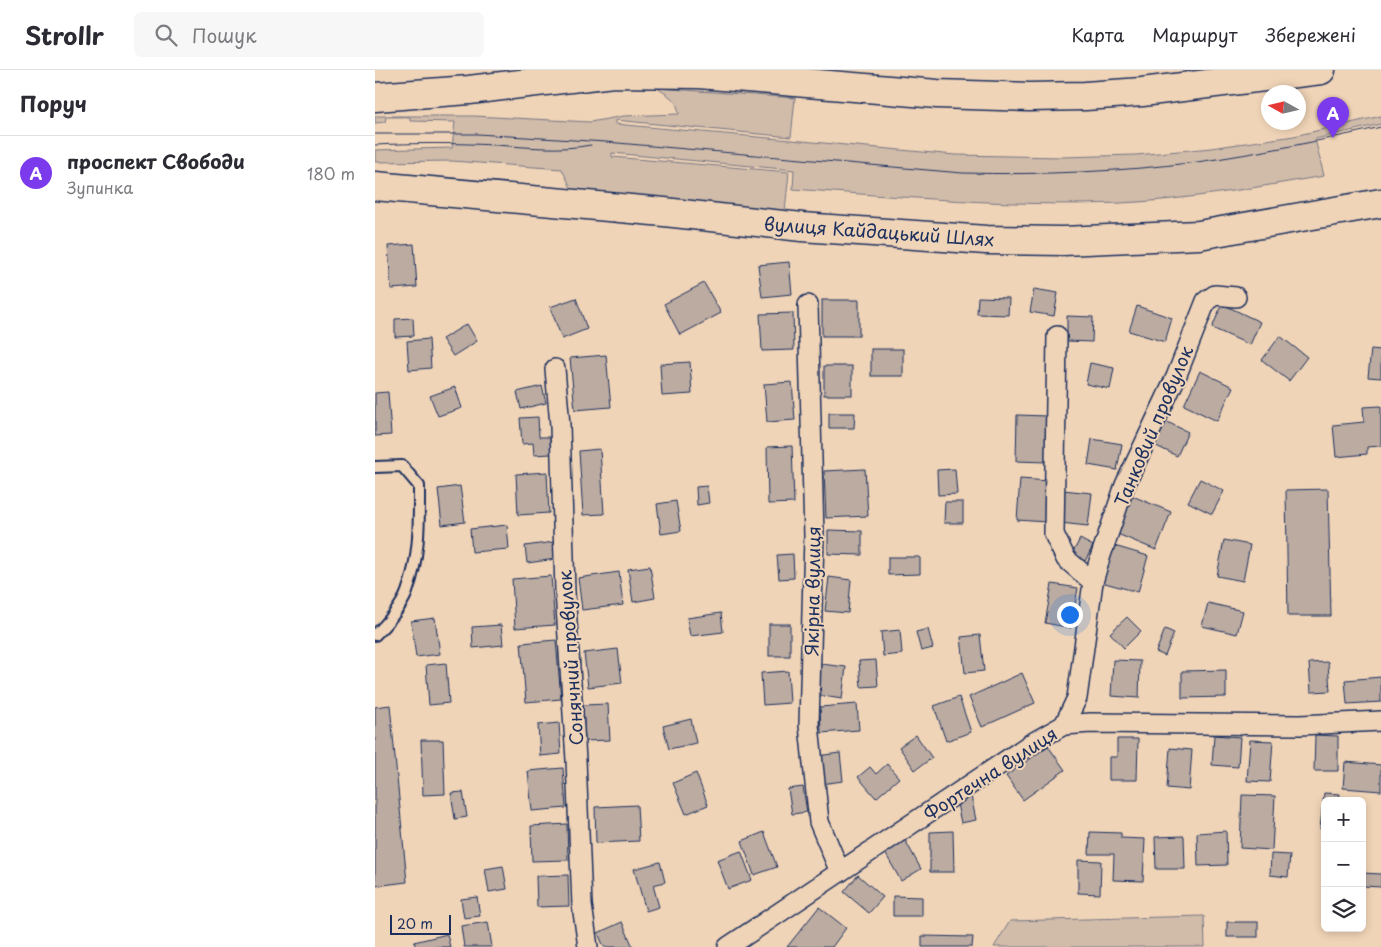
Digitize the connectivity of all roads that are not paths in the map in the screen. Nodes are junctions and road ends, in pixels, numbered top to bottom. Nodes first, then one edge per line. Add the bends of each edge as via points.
1 (1321, 70) edge
2 (699, 72) edge
3 (375, 97) edge
4 (375, 186) edge
5 (1381, 203) edge
6 (1236, 297) dead end
7 (808, 305) dead end
8 (1057, 336) dead end
9 (555, 369) dead end
10 (375, 468) edge
11 (1093, 582) junction
12 (375, 635) edge
13 (1381, 721) edge
14 (1064, 725) junction
15 (840, 872) junction
16 (748, 940) edge
17 (588, 947) edge
18 (728, 947) edge

1 - 2 highway via 1142,92 1029,98 937,94
2 - 3 highway via 613,73
4 - 5 highway, вулиця Кайдацький Шлях via 802,227 986,240 1053,241 1199,235
6 - 11 street, Танковий провулок via 1215,295 1206,301 1176,377 1125,485
7 - 15 street, Якірна вулиця via 814,536 809,724 819,822
8 - 11 street via 1054,534 1067,560
9 - 17 street, Сонячний провулок via 582,905
10 - 12 lane via 402,466 419,486 419,546 407,594
11 - 14 street, Танковий провулок via 1077,698
13 - 14 street, Фортечна вулиця via 1300,725
14 - 15 street, Фортечна вулиця via 1031,743
15 - 16 street, Фортечна вулиця
16 - 18 street, Фортечна вулиця

